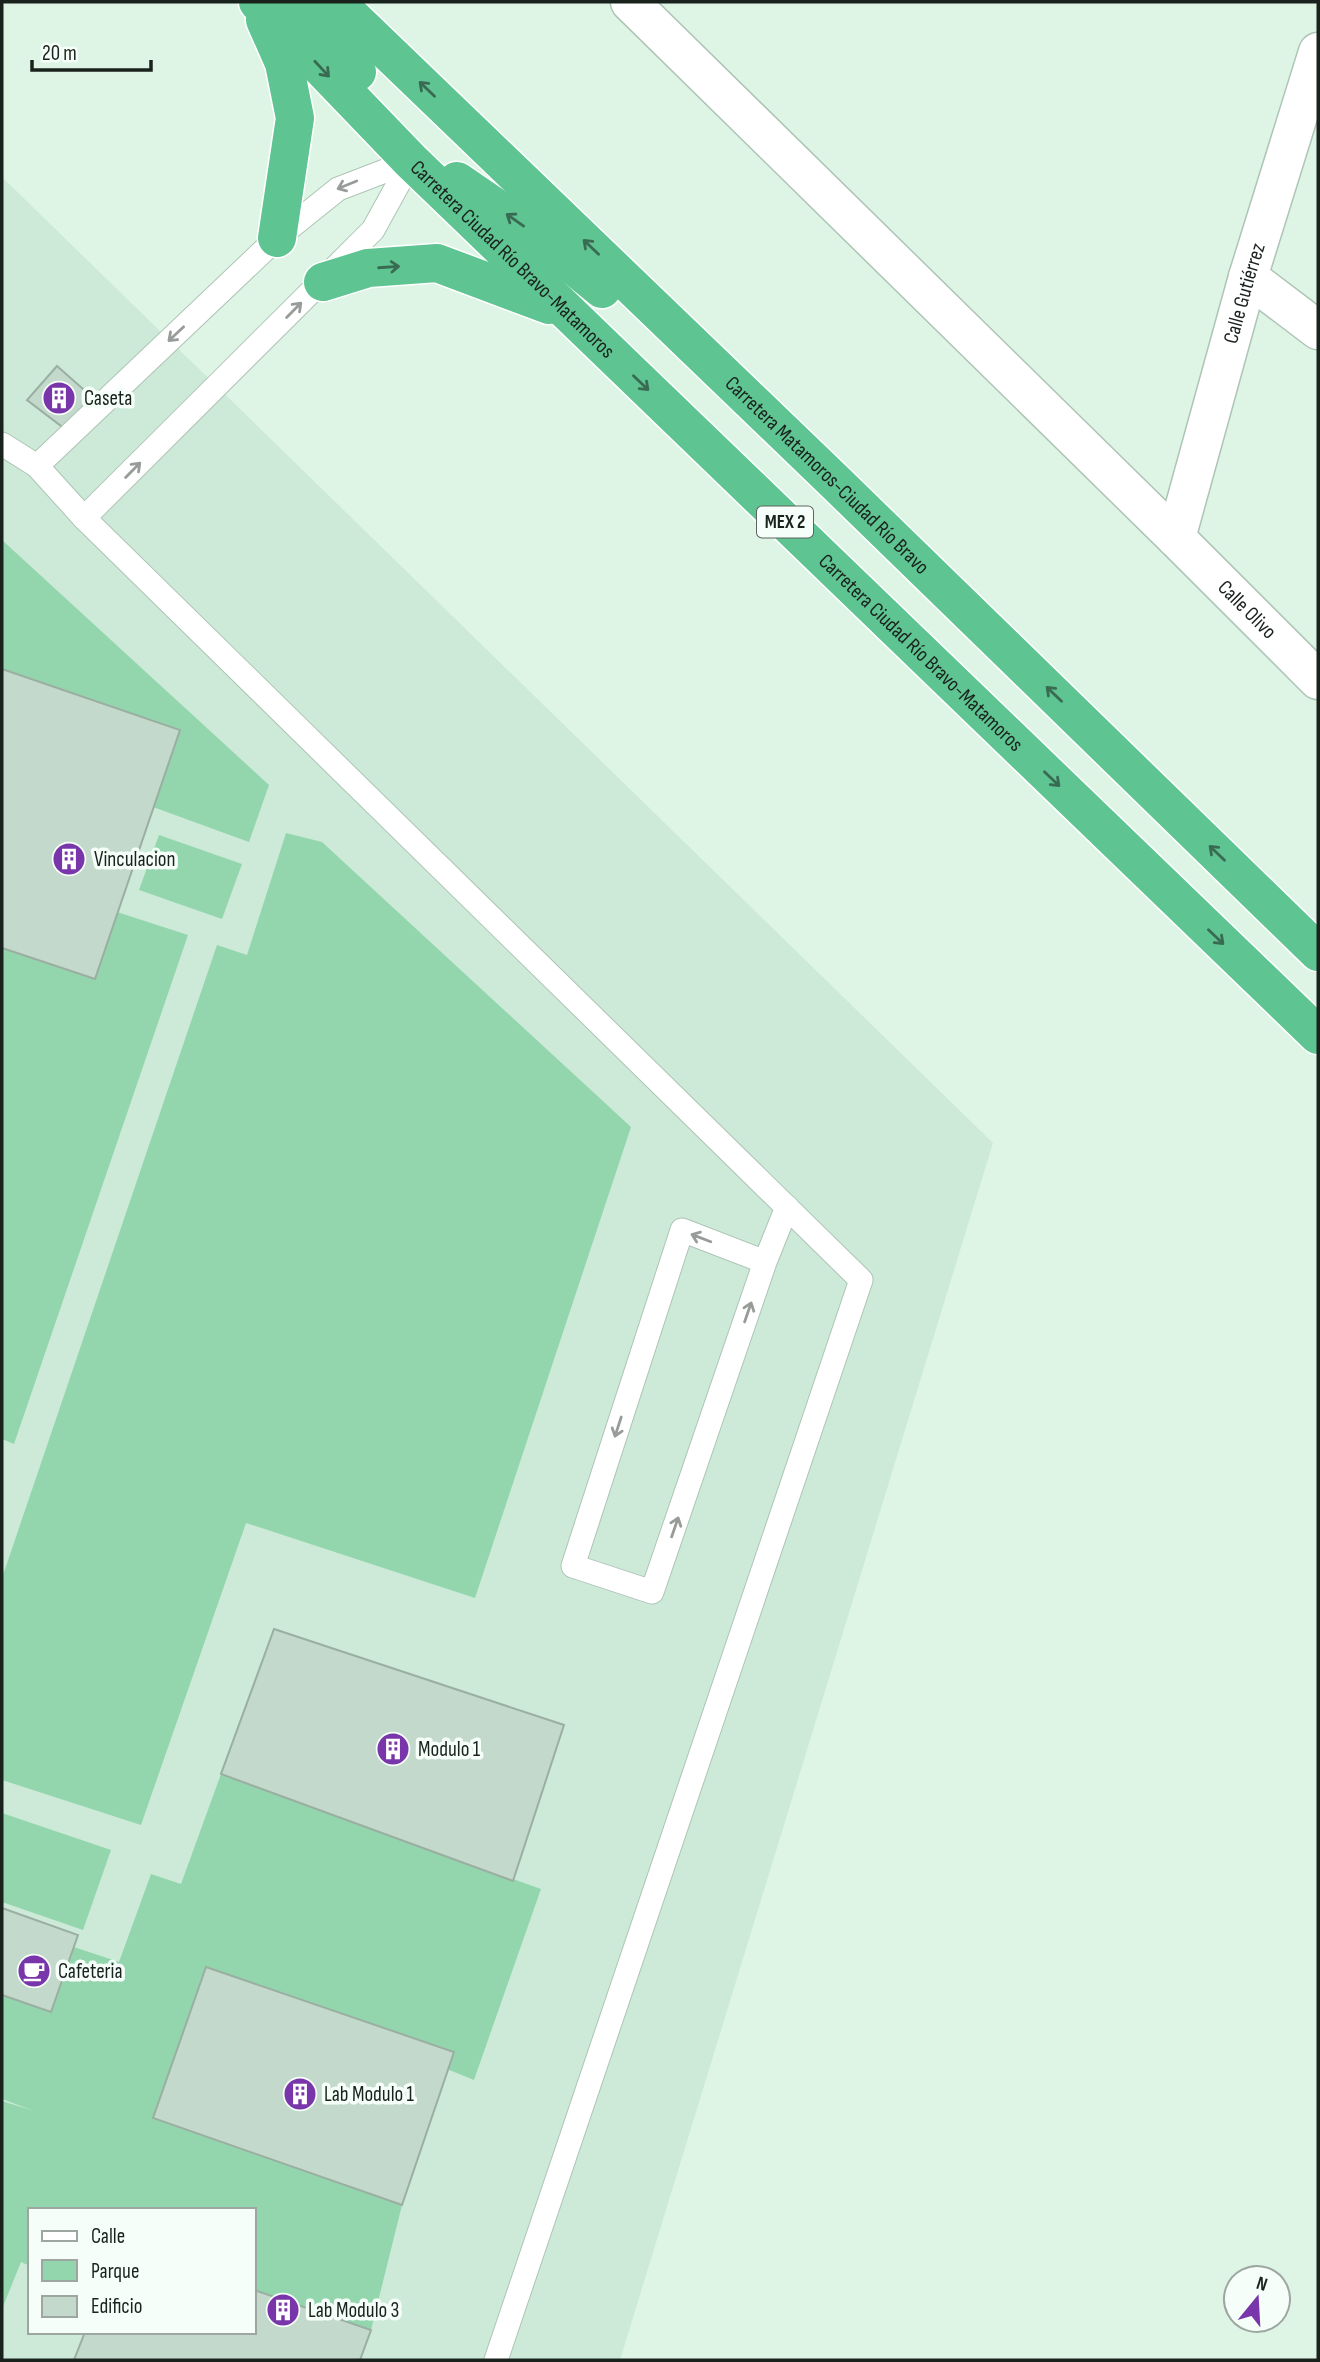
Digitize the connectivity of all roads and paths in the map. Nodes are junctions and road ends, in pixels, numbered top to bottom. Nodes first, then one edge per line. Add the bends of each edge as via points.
1 (258, 2) edge
2 (298, 2) edge
3 (336, 2) edge
4 (630, 2) edge
5 (1318, 52) edge
6 (411, 161) junction
7 (277, 238) junction
8 (1248, 276) junction
9 (323, 282) junction
10 (568, 313) junction
11 (1318, 330) edge
12 (2, 444) edge
13 (37, 466) junction
14 (833, 480) junction
15 (84, 518) junction
16 (1176, 538) junction
17 (1318, 680) edge
18 (1318, 952) edge
19 (1318, 1035) edge
20 (787, 1208) junction
21 (765, 1262) junction
22 (496, 2360) edge

1 -> 6 highway, Carretera Ciudad Río Bravo-Matamoros / MEX 2
1 - 7 highway via 284,63 295,118
2 - 6 highway via 380,100
14 -> 3 highway, Carretera Matamoros-Ciudad Río Bravo
4 - 16 street, Calle Olivo
5 - 8 street, Calle Gutiérrez
6 -> 7 lane via 338,188
6 - 9 lane via 373,230
6 - 10 highway, Carretera Ciudad Río Bravo-Matamoros / MEX 2
14 -> 6 highway via 536,235 464,185
7 -> 13 lane
8 - 11 street
8 - 16 street, Calle Gutiérrez
9 -> 10 highway via 368,268 437,263
15 -> 9 lane
10 -> 19 highway, Carretera Ciudad Río Bravo-Matamoros / MEX 2
12 - 13 lane
13 - 15 lane
18 -> 14 highway, Carretera Matamoros-Ciudad Río Bravo
15 - 20 lane
16 - 17 street, Calle Olivo
20 - 21 lane
20 - 22 lane via 861,1280
21 -> 21 lane via 682,1230 573,1566 652,1592

